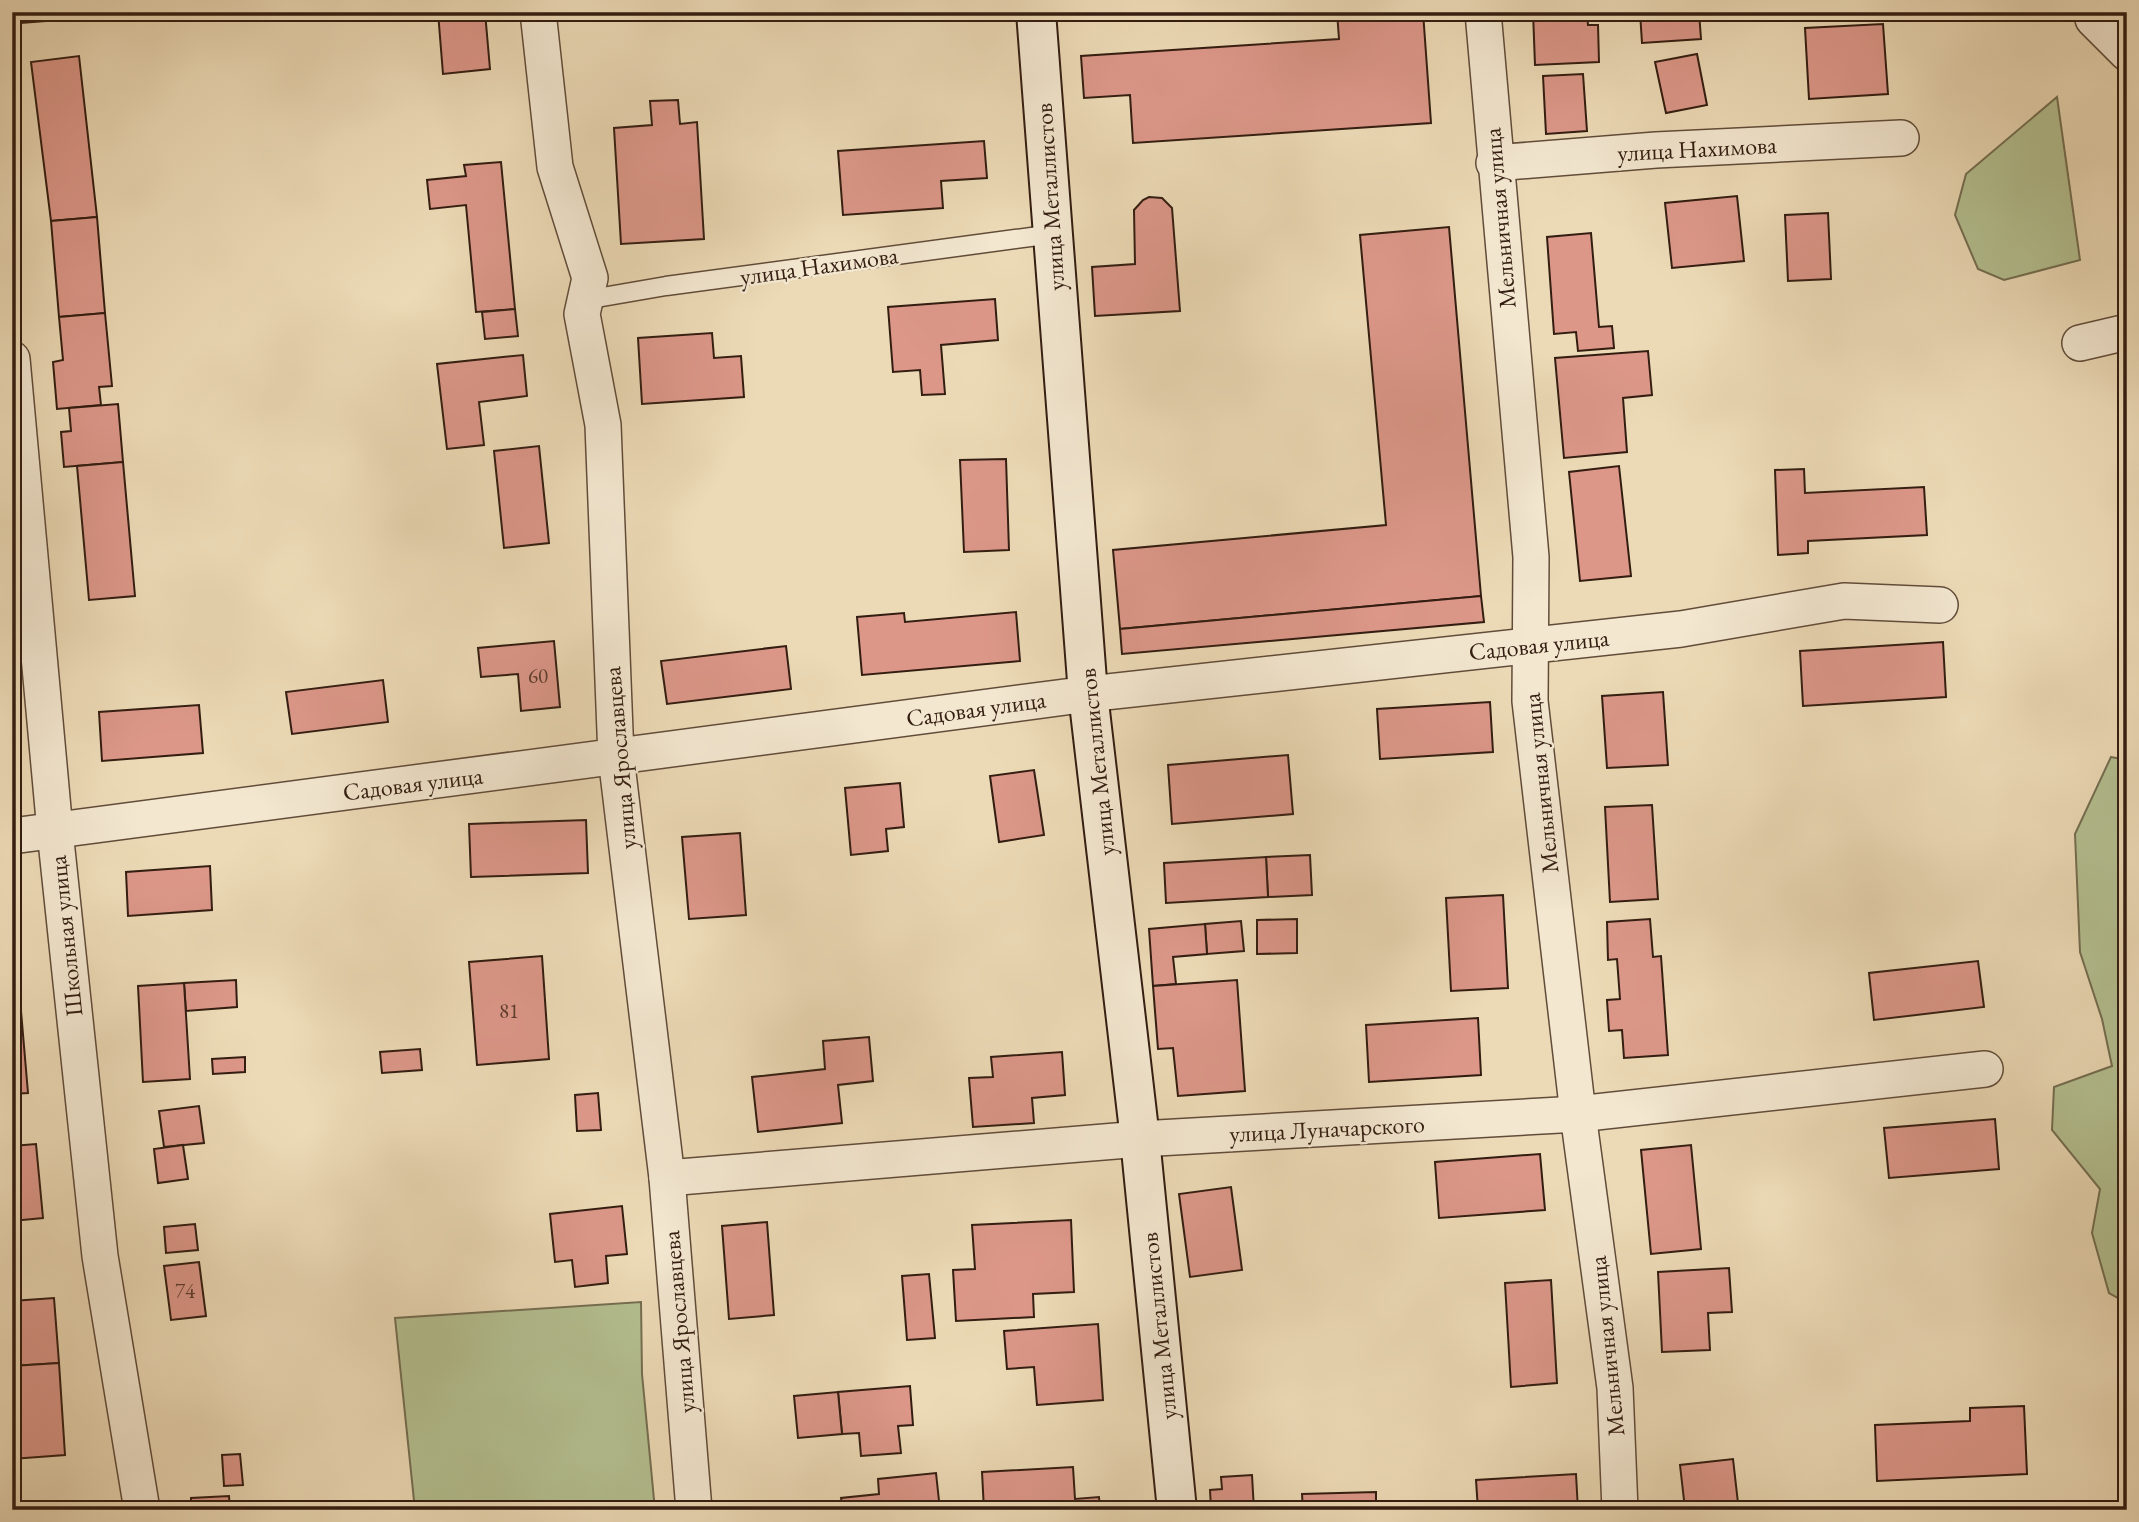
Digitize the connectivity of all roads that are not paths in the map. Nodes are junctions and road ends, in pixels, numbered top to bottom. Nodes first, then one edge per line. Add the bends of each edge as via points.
1 (538, 12) edge
2 (1036, 12) edge
3 (1483, 12) edge
4 (2094, 15) edge
5 (2127, 53) edge
6 (1901, 138) dead end
7 (1494, 163) junction
8 (1053, 234) junction
9 (585, 300) junction
10 (2127, 332) edge
11 (2080, 343) dead end
12 (12, 359) edge
13 (1940, 605) dead end
14 (1531, 646) junction
15 (1088, 694) junction
16 (616, 757) junction
17 (55, 831) junction
18 (12, 836) edge
19 (1985, 1069) dead end
20 (1578, 1114) junction
21 (1140, 1139) junction
22 (667, 1178) junction
23 (142, 1510) edge
24 (694, 1510) edge
25 (1177, 1510) edge
26 (1620, 1510) edge

1 - 9 street, улица Ярославцева via 555,167 590,278
2 - 8 street, улица Металлистов
3 - 7 street, Мельничная улица
4 - 5 street
6 - 7 street, улица Нахимова
7 - 14 street, Мельничная улица via 1531,557
8 - 9 lane, улица Нахимова
8 - 15 street, улица Металлистов
9 - 16 street, улица Ярославцева via 582,314 603,425
10 - 11 street
12 - 17 street, Школьная улица
13 - 14 street, Садовая улица via 1844,601 1681,629
14 - 15 street, Садовая улица
14 - 20 street, Мельничная улица via 1530,701
15 - 16 street, Садовая улица
15 - 21 street, улица Металлистов
16 - 17 street, Садовая улица
16 - 22 street, улица Ярославцева
17 - 18 street, Садовая улица
17 - 23 street, Школьная улица via 100,1256
19 - 20 street, улица Луначарского
20 - 21 street, улица Луначарского
20 - 26 street, Мельничная улица via 1615,1388
21 - 22 street, улица Луначарского
21 - 25 street, улица Металлистов
22 - 24 street, улица Ярославцева

